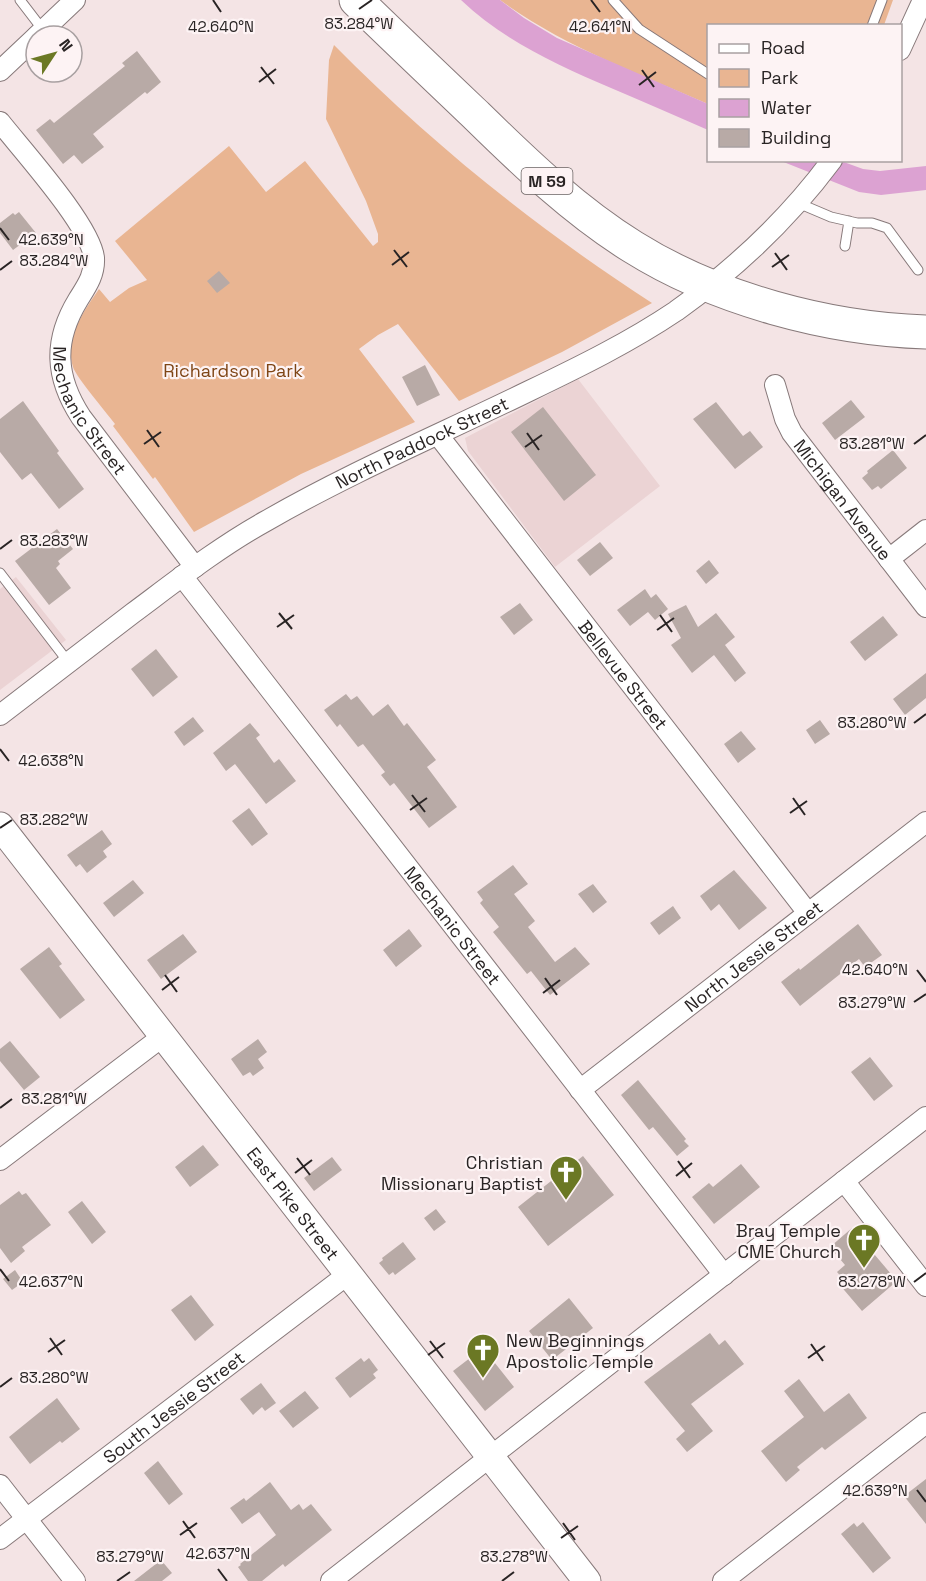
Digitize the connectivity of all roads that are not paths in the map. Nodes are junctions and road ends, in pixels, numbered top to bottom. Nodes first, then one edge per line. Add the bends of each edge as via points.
1 (20, 0) edge
2 (75, 0) edge
3 (356, 0) edge
4 (613, 0) edge
5 (882, 0) edge
6 (923, 0) edge
7 (33, 24) edge
8 (50, 24) edge
9 (874, 24) edge
10 (902, 46) edge
11 (24, 48) edge
12 (0, 71) edge
13 (707, 73) edge
14 (0, 122) edge
15 (830, 162) edge
16 (804, 197) junction
17 (849, 221) junction
18 (845, 246) dead end
19 (918, 270) dead end
20 (710, 285) junction
21 (926, 332) edge
22 (775, 385) dead end
23 (438, 435) junction
24 (926, 530) edge
25 (889, 559) junction
26 (189, 571) junction
27 (0, 573) edge
28 (926, 607) edge
29 (69, 663) junction
30 (0, 715) edge
31 (926, 822) edge
32 (0, 826) edge
33 (808, 913) junction
34 (162, 1037) junction
35 (580, 1090) junction
36 (926, 1117) edge
37 (0, 1160) edge
38 (844, 1181) junction
39 (347, 1275) junction
40 (724, 1275) junction
41 (926, 1286) edge
42 (926, 1423) edge
43 (490, 1457) junction
44 (0, 1485) edge
45 (26, 1519) junction
46 (0, 1539) edge
47 (75, 1581) edge
48 (331, 1581) edge
49 (587, 1581) edge
50 (723, 1581) edge

1 - 7 lane
2 - 8 street
3 - 20 highway, M 59 via 521,159 578,208 634,247
4 - 13 lane via 639,29
5 - 9 lane
6 - 10 street
11 - 12 street
14 - 26 street, Mechanic Street via 79,222 92,250 91,277 67,320 62,338 61,369 66,390
15 - 16 street, North Paddock Street
16 - 17 lane via 813,211
16 - 20 street, North Paddock Street
17 - 18 lane
17 - 19 lane via 887,228
20 - 21 highway, M 59 via 828,321
20 - 23 street, North Paddock Street via 602,355
22 - 25 street, Michigan Avenue via 792,433
23 - 26 street, North Paddock Street via 292,506
23 - 33 street, Bellevue Street
24 - 25 street
25 - 28 street, Michigan Avenue
26 - 29 street, North Paddock Street
26 - 35 street, Mechanic Street
27 - 29 lane
29 - 30 street, North Paddock Street
31 - 33 street, North Jessie Street
32 - 34 street, East Pike Street
33 - 35 street, North Jessie Street
34 - 37 street
34 - 39 street, East Pike Street
35 - 40 street, Mechanic Street
36 - 38 street
38 - 40 street
38 - 41 street
39 - 43 street, East Pike Street
39 - 45 street, South Jessie Street
40 - 43 street
42 - 50 street
43 - 48 street
43 - 49 street, East Pike Street
44 - 45 street
45 - 46 street, South Jessie Street
45 - 47 street

